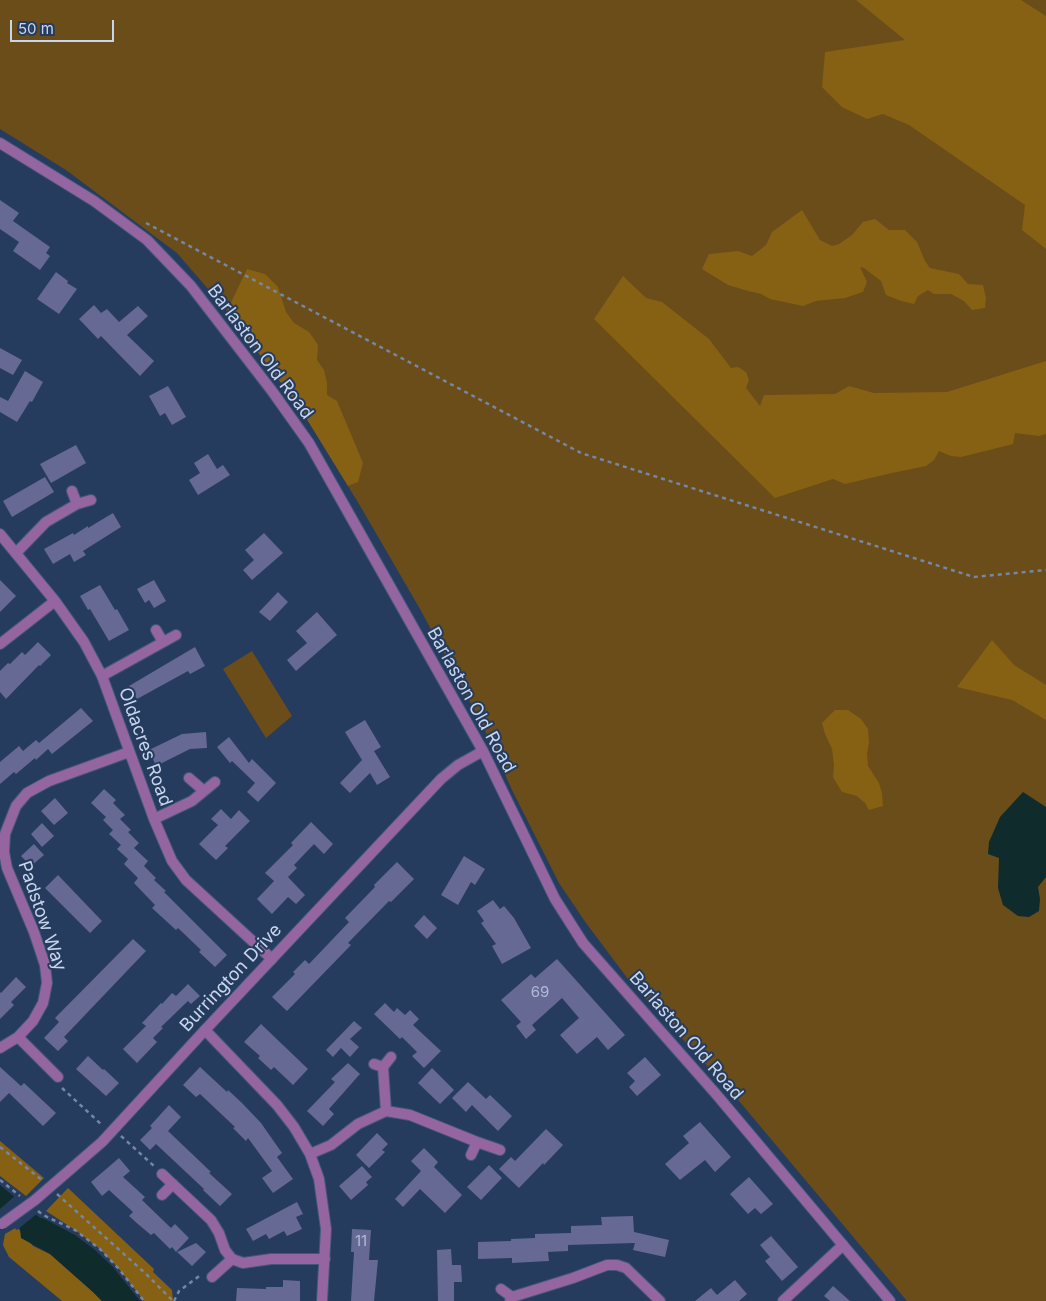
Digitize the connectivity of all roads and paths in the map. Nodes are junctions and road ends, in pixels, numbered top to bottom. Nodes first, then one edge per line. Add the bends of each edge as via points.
1 (0, 143) edge
2 (141, 220) dead end
3 (72, 492) dead end
4 (91, 500) dead end
5 (77, 504) junction
6 (0, 534) edge
7 (16, 553) junction
8 (1046, 570) edge
9 (55, 601) junction
10 (156, 630) dead end
11 (176, 635) dead end
12 (162, 642) junction
13 (0, 644) edge
14 (102, 676) junction
15 (483, 751) junction
16 (129, 752) junction
17 (189, 778) dead end
18 (215, 782) dead end
19 (204, 791) junction
20 (154, 819) junction
21 (4, 870) edge
22 (272, 959) junction
23 (205, 1030) junction
24 (18, 1037) junction
25 (0, 1048) edge
26 (391, 1057) dead end
27 (58, 1078) joint
28 (386, 1112) junction
29 (112, 1131) junction
30 (477, 1142) junction
31 (0, 1147) edge
32 (500, 1150) dead end
33 (310, 1154) junction
34 (471, 1155) dead end
35 (162, 1174) joint
36 (0, 1180) edge
37 (173, 1184) junction
38 (50, 1187) junction
39 (162, 1195) dead end
40 (21, 1197) dead end
41 (35, 1204) junction
42 (1, 1225) edge
43 (843, 1245) junction
44 (232, 1259) junction
45 (324, 1259) junction
46 (212, 1277) joint
47 (501, 1288) dead end
48 (511, 1299) edge
49 (144, 1301) edge
50 (173, 1301) edge
51 (322, 1301) edge
52 (660, 1301) edge
53 (783, 1301) edge
54 (890, 1301) edge

1 - 15 street, Barlaston Old Road via 94,201 147,240 191,286 272,390 308,443
2 - 8 path via 581,453 974,577
3 - 5 street
4 - 5 street
5 - 7 street via 46,522
6 - 7 street, Oldacres Road
7 - 9 street, Oldacres Road
9 - 13 street
9 - 14 street, Oldacres Road via 84,642
10 - 12 street
11 - 12 street
12 - 14 street
14 - 16 street, Oldacres Road
15 - 22 street, Burrington Drive via 441,779
15 - 43 street, Barlaston Old Road via 555,898 583,943
16 - 20 street, Oldacres Road
16 - 21 street, Padstow Way via 48,781 27,793 16,806 5,834
17 - 19 street
18 - 19 street
19 - 20 street
20 - 22 street, Oldacres Road via 172,861 186,880
21 - 24 street, Padstow Way via 34,932 48,983 43,1003 33,1021
22 - 23 street, Burrington Drive
23 - 29 street, Burrington Drive
23 - 33 street via 277,1105
24 - 25 street, Padstow Way
24 - 27 street
26 - 28 street via 378,1066
27 - 29 path via 56,1082
28 - 30 street via 410,1115
28 - 33 street via 358,1124 331,1145
29 - 35 path
29 - 38 street, Burrington Drive
30 - 32 street
30 - 34 street
31 - 38 path
33 - 45 street via 323,1200 326,1229
35 - 37 street
36 - 40 path
37 - 39 street
37 - 44 street via 211,1220
38 - 41 street, Burrington Drive
38 - 50 path
41 - 42 street, Burrington Drive, bridge
41 - 49 path via 43,1215 75,1230 100,1249
43 - 53 street
43 - 54 street, Barlaston Old Road
44 - 45 street via 243,1263 271,1259
44 - 46 street
45 - 51 street
46 - 50 path via 206,1270 179,1291
47 - 48 street
48 - 52 street via 607,1264 616,1264 626,1268

